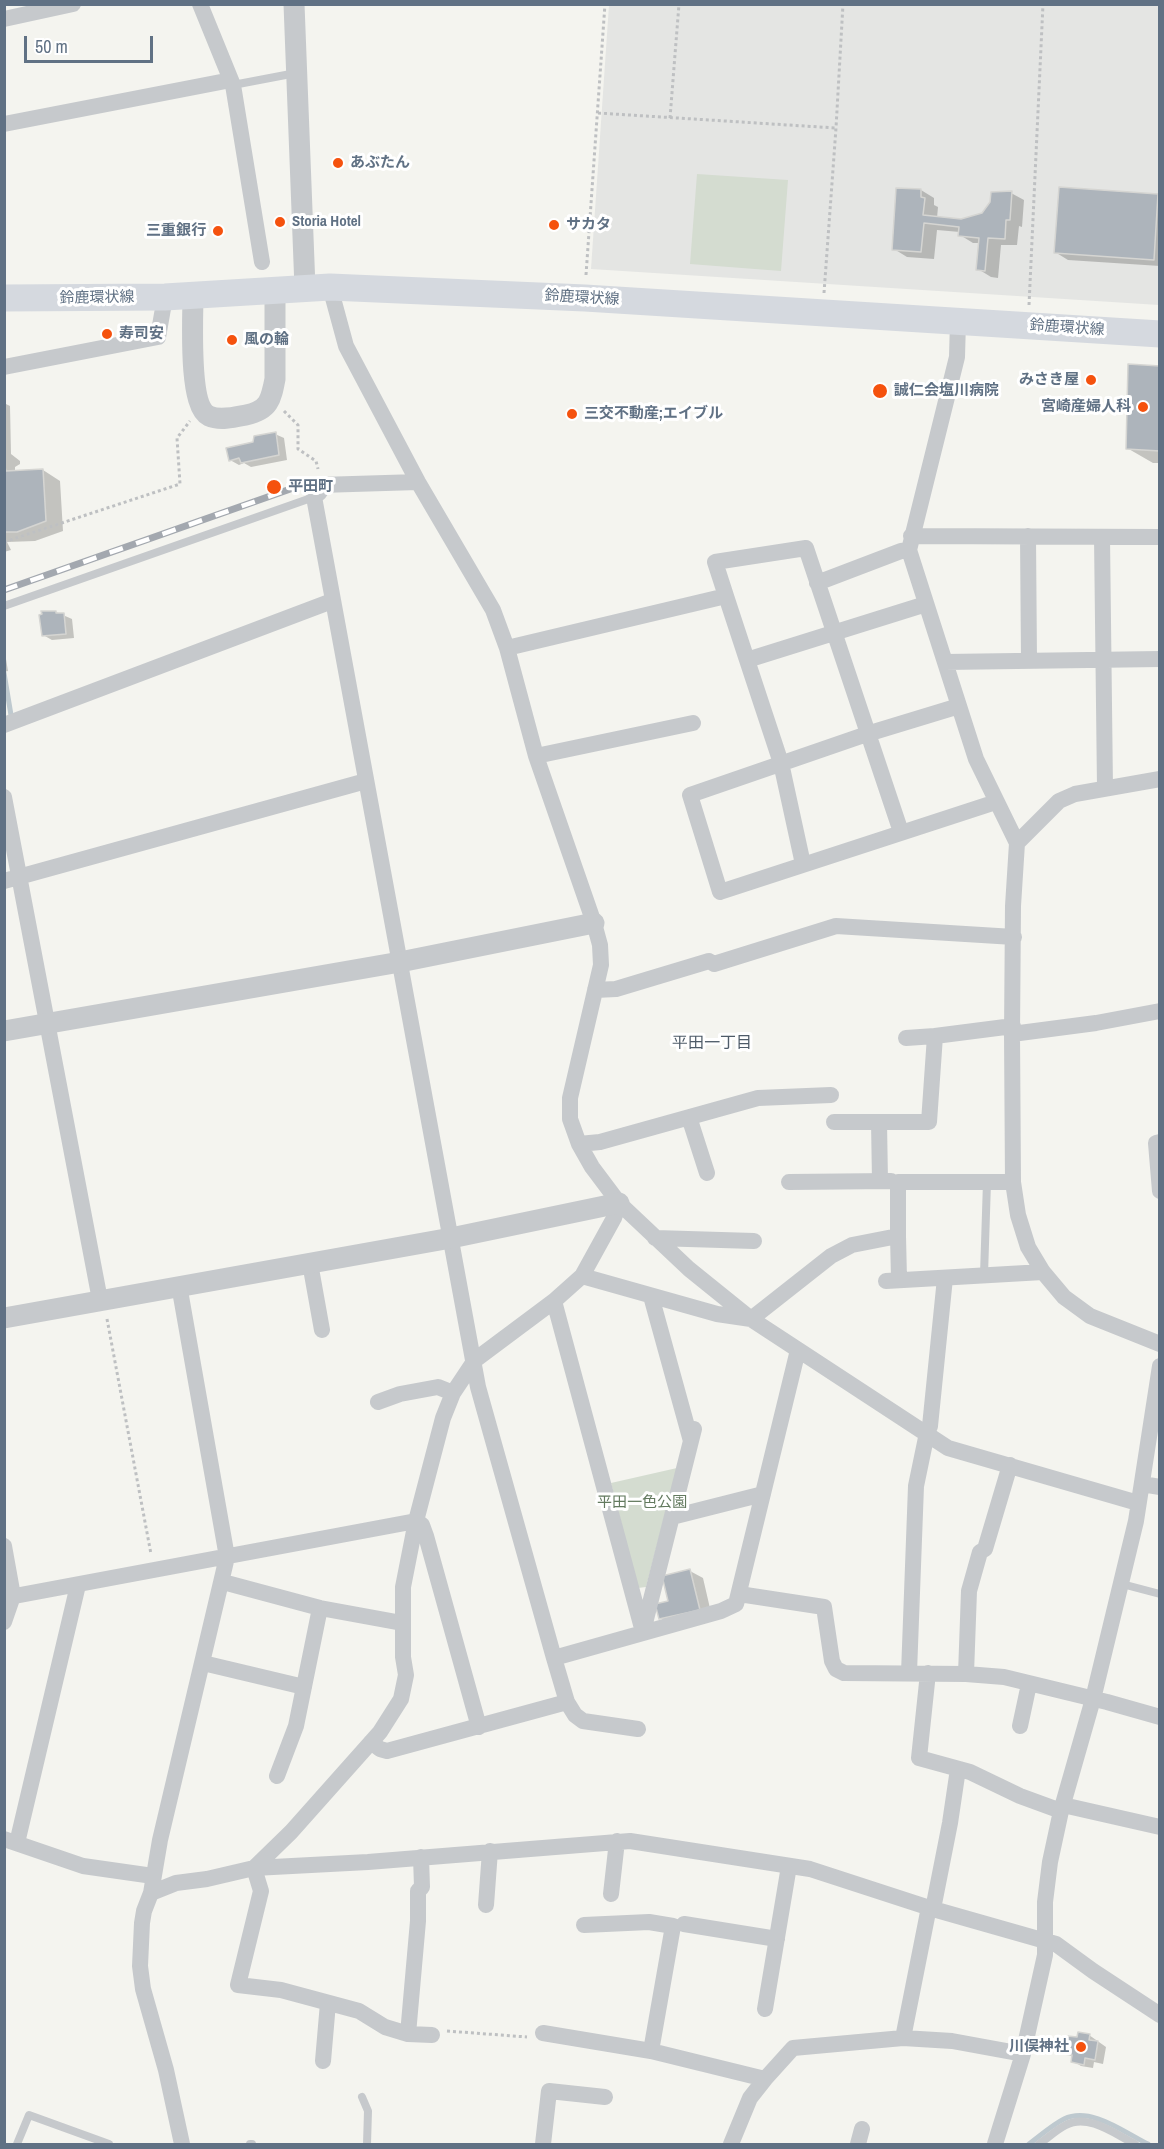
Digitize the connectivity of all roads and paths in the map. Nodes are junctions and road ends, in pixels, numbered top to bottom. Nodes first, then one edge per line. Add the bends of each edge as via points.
1 (72, 4) edge
2 (200, 4) edge
3 (294, 4) edge
4 (605, 4) edge
5 (679, 4) edge
6 (843, 4) edge
7 (1043, 4) edge
8 (4, 19) edge
9 (296, 73) junction
10 (232, 82) junction
11 (598, 113) junction
12 (670, 118) junction
13 (4, 124) edge
14 (836, 128) junction
15 (262, 262) dead end
16 (586, 275) dead end
17 (317, 287) junction
18 (275, 289) junction
19 (193, 295) junction
20 (165, 297) junction
21 (4, 298) edge
22 (822, 313) junction
23 (958, 321) junction
24 (1028, 326) junction
25 (1160, 333) edge
26 (4, 367) edge
27 (268, 404) junction
28 (203, 411) junction
29 (418, 482) junction
30 (317, 491) junction
31 (1028, 536) junction
32 (1102, 537) junction
33 (1160, 537) edge
34 (4, 542) edge
35 (910, 543) junction
36 (817, 582) junction
37 (726, 596) junction
38 (332, 601) junction
39 (926, 603) junction
40 (4, 606) edge
41 (834, 633) junction
42 (507, 648) junction
43 (1160, 659) edge
44 (747, 660) junction
45 (1105, 660) junction
46 (1029, 661) junction
47 (945, 662) junction
48 (959, 706) junction
49 (693, 723) dead end
50 (4, 725) edge
51 (867, 734) junction
52 (536, 756) junction
53 (781, 763) junction
54 (1160, 779) edge
55 (366, 781) junction
56 (1105, 788) junction
57 (4, 797) edge
58 (996, 801) junction
59 (901, 832) junction
60 (1017, 843) junction
61 (803, 864) junction
62 (13, 879) edge
63 (594, 923) junction
64 (1014, 937) junction
65 (400, 962) junction
66 (595, 990) junction
67 (1160, 1011) edge
68 (47, 1023) junction
69 (1012, 1030) junction
70 (4, 1031) edge
71 (935, 1036) junction
72 (906, 1038) dead end
73 (831, 1095) dead end
74 (689, 1117) junction
75 (834, 1122) dead end
76 (879, 1122) junction
77 (1160, 1143) edge
78 (579, 1144) junction
79 (707, 1173) dead end
80 (880, 1181) junction
81 (789, 1182) dead end
82 (898, 1182) junction
83 (987, 1182) junction
84 (1013, 1182) junction
85 (1160, 1191) edge
86 (619, 1203) junction
87 (898, 1236) junction
88 (450, 1238) junction
89 (655, 1238) junction
90 (754, 1241) dead end
91 (310, 1263) junction
92 (1042, 1272) junction
93 (984, 1275) junction
94 (582, 1276) junction
95 (945, 1278) junction
96 (179, 1285) junction
97 (651, 1296) junction
98 (101, 1300) junction
99 (554, 1301) junction
100 (4, 1318) edge
101 (751, 1318) junction
102 (322, 1330) dead end
103 (1160, 1344) edge
104 (798, 1350) junction
105 (475, 1360) junction
106 (1160, 1366) edge
107 (453, 1393) junction
108 (378, 1402) dead end
109 (927, 1433) junction
110 (1010, 1466) junction
111 (1142, 1484) junction
112 (1160, 1487) edge
113 (763, 1494) junction
114 (1138, 1503) junction
115 (672, 1517) junction
116 (416, 1521) junction
117 (4, 1546) edge
118 (227, 1557) junction
119 (154, 1570) junction
120 (223, 1582) junction
121 (1122, 1584) junction
122 (78, 1585) junction
123 (739, 1594) junction
124 (1160, 1594) edge
125 (9, 1597) edge
126 (320, 1608) junction
127 (4, 1622) edge
128 (402, 1623) junction
129 (643, 1632) junction
130 (554, 1658) junction
131 (203, 1663) junction
132 (909, 1673) junction
133 (928, 1673) junction
134 (966, 1674) junction
135 (1029, 1684) junction
136 (304, 1687) junction
137 (1093, 1699) junction
138 (567, 1702) junction
139 (1160, 1717) edge
140 (1020, 1726) dead end
141 (478, 1727) junction
142 (638, 1729) dead end
143 (371, 1742) junction
144 (958, 1769) junction
145 (277, 1776) dead end
146 (1062, 1808) junction
147 (1160, 1827) edge
148 (11, 1841) edge
149 (617, 1841) junction
150 (490, 1851) junction
151 (421, 1857) junction
152 (789, 1866) junction
153 (254, 1868) junction
154 (153, 1876) junction
155 (151, 1893) junction
156 (611, 1894) dead end
157 (486, 1905) dead end
158 (931, 1908) junction
159 (684, 1924) dead end
160 (584, 1925) dead end
161 (777, 1939) junction
162 (1044, 1942) junction
163 (328, 2003) junction
164 (765, 2009) dead end
165 (1160, 2015) edge
166 (543, 2033) joint
167 (408, 2034) junction
168 (432, 2035) joint
169 (903, 2038) junction
170 (651, 2051) junction
171 (1023, 2054) junction
172 (323, 2061) dead end
173 (765, 2079) junction
174 (362, 2097) dead end
175 (605, 2097) dead end
176 (17, 2145) edge
177 (109, 2145) edge
178 (182, 2145) edge
179 (367, 2145) edge
180 (543, 2145) edge
181 (731, 2145) edge
182 (994, 2145) edge
183 (1039, 2145) edge
184 (1135, 2145) edge

1 - 8 street
2 - 10 street
3 - 9 street
4 - 11 path
5 - 12 path
6 - 14 path
7 - 24 path
9 - 10 lane
9 - 17 street
10 - 13 street
10 - 15 street
11 - 12 path
11 - 16 path
12 - 14 path
14 - 22 path
17 - 18 main road, 鈴鹿環状線
17 - 22 main road, 鈴鹿環状線
17 - 29 street
18 - 19 main road, 鈴鹿環状線
18 - 27 street via 274,379
19 - 20 main road, 鈴鹿環状線
19 - 28 street via 193,372
20 - 21 main road, 鈴鹿環状線
20 - 26 street via 158,337
22 - 23 main road, 鈴鹿環状線
23 - 24 main road, 鈴鹿環状線
23 - 35 street via 957,357
24 - 25 main road, 鈴鹿環状線
27 - 28 street via 259,412 230,418 210,417
27 - 30 path via 286,411 298,425 298,449 316,460
28 - 34 path via 177,438 180,484
29 - 30 street
29 - 42 street via 493,610
30 - 38 street
30 - 40 lane
31 - 32 street
31 - 35 street
31 - 46 street
32 - 33 street
32 - 45 street
35 - 36 street via 901,551
35 - 39 street
36 - 37 street via 806,548 716,562
36 - 41 street
37 - 42 street
37 - 44 street
38 - 50 street
38 - 55 street
39 - 41 street
39 - 47 street
41 - 44 street
41 - 51 street
42 - 52 street
43 - 45 street
44 - 53 street
45 - 46 street
45 - 56 street
46 - 47 street
47 - 48 street
48 - 51 street
48 - 58 street via 976,759
49 - 52 street
51 - 53 street
51 - 59 street
52 - 63 street
53 - 61 street
53 - 61 street via 690,795 720,892
54 - 56 street
55 - 62 street
55 - 65 street
56 - 60 street via 1059,801
57 - 62 street
58 - 59 street
58 - 60 street
59 - 61 street
60 - 64 street
62 - 68 street
63 - 65 street
63 - 66 street via 601,965
64 - 66 street via 836,926 714,964 709,962 616,989
64 - 69 street
65 - 68 street
65 - 88 street
66 - 78 street via 570,1098 570,1119
67 - 69 street via 1096,1023
68 - 70 street
68 - 98 street
69 - 71 street
69 - 84 street
71 - 72 street
71 - 76 street via 929,1122
73 - 74 street via 758,1098
74 - 78 street via 600,1142
74 - 79 street
75 - 76 street
76 - 80 street
77 - 85 street via 1156,1143
78 - 86 street
80 - 81 street
80 - 82 street
82 - 83 street
82 - 87 street
83 - 84 street
83 - 93 lane
84 - 92 street via 1018,1215
86 - 88 street
86 - 89 street
86 - 94 street
87 - 95 street via 892,1280
87 - 101 street via 852,1245 831,1256
88 - 91 street
88 - 105 street
89 - 90 street
89 - 101 street
91 - 96 street
91 - 102 street
92 - 93 street
92 - 103 street via 1064,1297 1090,1316
93 - 95 street
94 - 97 street
94 - 99 street
95 - 109 street
96 - 98 street
96 - 118 street
97 - 101 street via 717,1314
97 - 115 street via 692,1435
98 - 100 street
98 - 119 path
99 - 105 street
99 - 129 street
101 - 104 street
104 - 109 street
104 - 113 street
105 - 107 street
105 - 130 street via 478,1387
106 - 111 street
107 - 108 street via 438,1387
107 - 116 street
109 - 110 street via 948,1448
109 - 132 street via 916,1486
110 - 114 street
110 - 134 street via 969,1591
111 - 112 street
111 - 114 street
113 - 115 street
113 - 123 street
114 - 121 street
115 - 129 street
116 - 118 street
116 - 128 street via 403,1587
116 - 141 street via 426,1536
117 - 125 street
118 - 119 street
118 - 120 street
119 - 122 street
120 - 126 street
120 - 131 street
121 - 124 lane
121 - 137 street
122 - 125 street
122 - 148 street
123 - 129 street via 730,1608
123 - 132 street via 824,1607 832,1661 844,1673
125 - 127 street
126 - 128 street
126 - 136 street
128 - 143 street via 404,1691 391,1718
129 - 130 street
130 - 138 street
131 - 136 street
131 - 154 street
132 - 133 street
133 - 134 street
133 - 144 street via 919,1758
134 - 135 street
135 - 137 street
135 - 140 street
136 - 145 street via 296,1726
137 - 139 street
137 - 146 street
138 - 141 street
138 - 142 street via 583,1721
141 - 143 street via 387,1751
143 - 153 street
144 - 146 street via 1020,1796
144 - 158 street
146 - 147 street
146 - 162 street via 1050,1862
148 - 154 street via 83,1866
149 - 150 street
149 - 152 street
149 - 156 street
150 - 151 street
150 - 157 street
151 - 153 street
151 - 167 street via 422,1887 418,1891
152 - 158 street via 810,1869
152 - 161 street
153 - 155 street via 176,1883
153 - 163 street via 261,1891 238,1985 280,1990
154 - 155 street
155 - 178 street via 142,1923 140,1966
158 - 162 street
158 - 169 street
159 - 161 street
160 - 170 street via 649,1922 673,1926
161 - 164 street
162 - 165 street via 1056,1944
162 - 171 street via 1045,1955
163 - 167 street via 359,2011 385,2027
163 - 172 street
166 - 168 path via 540,2038 437,2030
166 - 170 street
167 - 168 street
169 - 171 street via 952,2041
169 - 173 street via 793,2048
170 - 173 street
171 - 182 street
173 - 181 street via 750,2098
174 - 179 lane via 368,2111
175 - 180 street via 549,2091
176 - 177 lane via 29,2115
183 - 184 lane via 1077,2121 1095,2124

